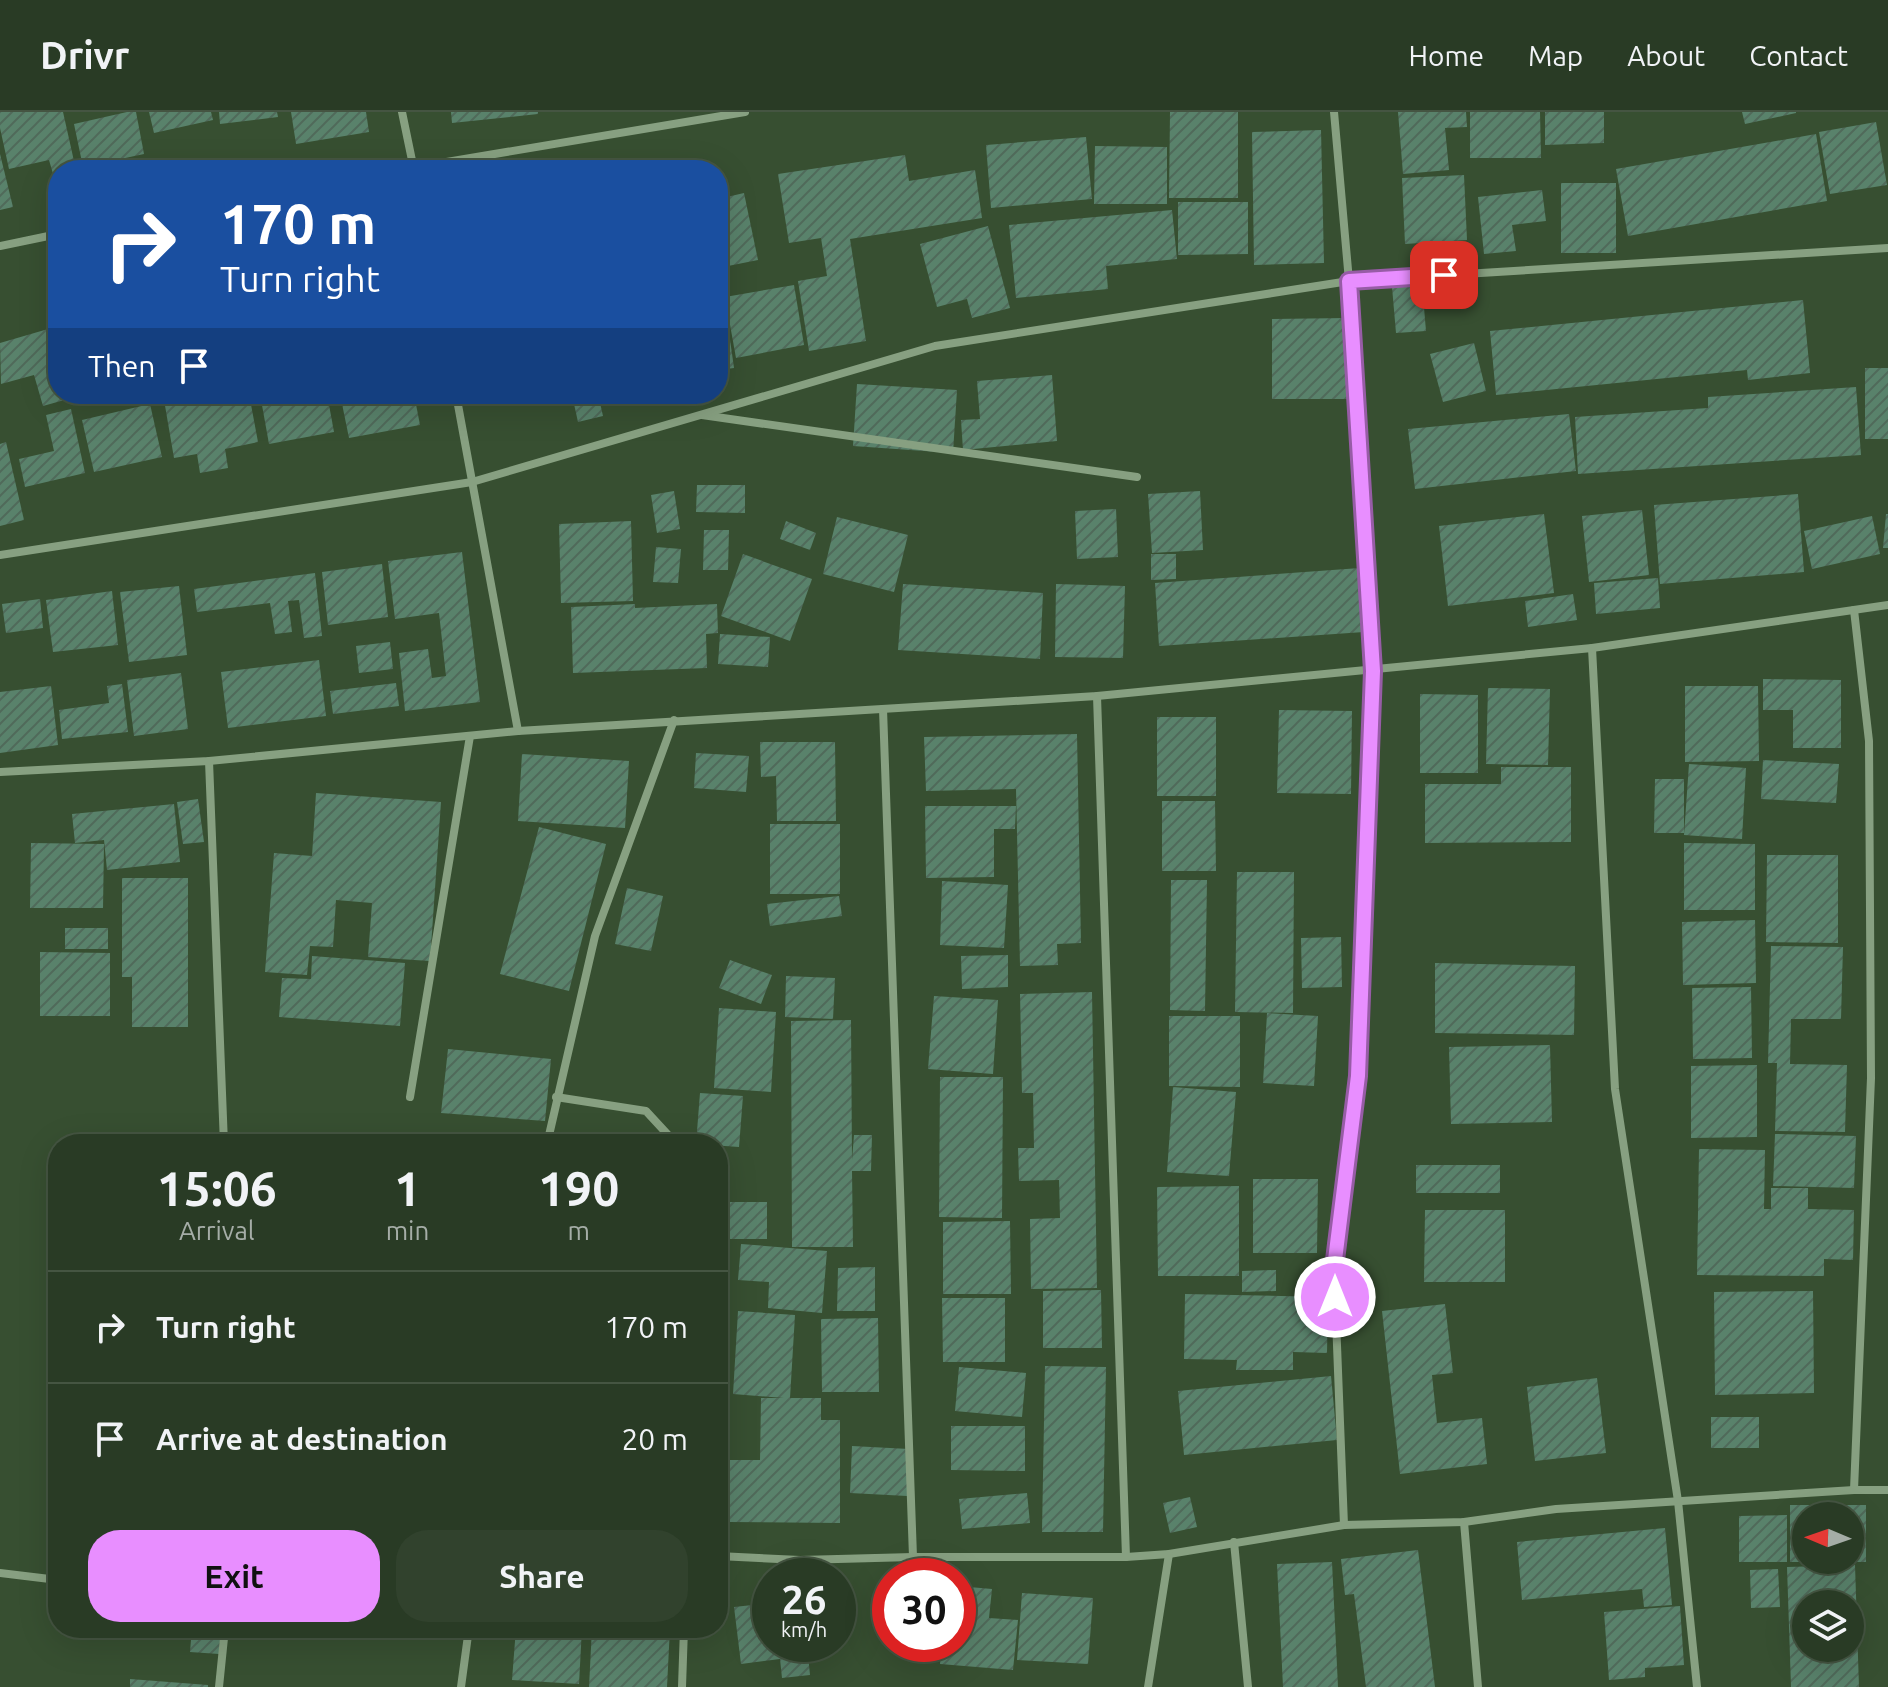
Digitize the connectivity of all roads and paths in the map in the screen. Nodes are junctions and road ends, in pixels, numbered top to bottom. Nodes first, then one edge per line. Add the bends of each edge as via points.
1 (402, 112) edge
2 (745, 112) edge
3 (1334, 112) edge
4 (412, 160) edge
5 (466, 160) edge
6 (48, 236) edge
7 (0, 246) edge
8 (1888, 248) edge
9 (1349, 281) junction
10 (458, 404) edge
11 (699, 415) junction
12 (1137, 477) dead end
13 (472, 482) junction
14 (0, 555) edge
15 (1888, 605) edge
16 (1854, 610) junction
17 (1592, 648) junction
18 (1373, 671) junction
19 (1097, 696) junction
20 (883, 709) junction
21 (674, 720) junction
22 (518, 731) junction
23 (470, 736) junction
24 (209, 761) junction
25 (0, 772) edge
26 (410, 1097) dead end
27 (556, 1097) junction
28 (224, 1134) edge
29 (549, 1134) edge
30 (667, 1134) edge
31 (1854, 1490) junction
32 (1888, 1490) edge
33 (1678, 1501) junction
34 (1464, 1522) junction
35 (1344, 1525) junction
36 (1234, 1542) junction
37 (1169, 1554) junction
38 (728, 1556) edge
39 (913, 1557) junction
40 (1126, 1557) junction
41 (0, 1573) edge
42 (48, 1579) edge
43 (224, 1638) edge
44 (468, 1638) edge
45 (684, 1638) edge
46 (219, 1687) edge
47 (461, 1687) edge
48 (682, 1687) edge
49 (1148, 1687) edge
50 (1248, 1687) edge
51 (1478, 1687) edge
52 (1697, 1687) edge

1 - 4 street
2 - 5 street
3 - 9 street
6 - 7 street
8 - 9 street
9 - 11 street via 935,346
9 - 18 street
10 - 13 street
11 - 12 street
11 - 13 street
13 - 14 street
13 - 22 street
15 - 16 street
16 - 17 street
16 - 31 street via 1869,741 1871,1078
17 - 18 street
17 - 33 street via 1615,1089
18 - 19 street
18 - 35 street via 1358,1076 1334,1268
19 - 20 street
19 - 40 street
20 - 21 street
20 - 39 street
21 - 22 street
21 - 27 street via 595,936
22 - 23 street
23 - 24 street
23 - 26 street
24 - 25 street
24 - 28 street
27 - 29 street
27 - 30 street via 646,1111
31 - 32 street
31 - 33 street
33 - 34 street
33 - 52 street
34 - 35 street
34 - 51 street
35 - 36 street
36 - 37 street
36 - 50 street
37 - 40 street
37 - 49 street
38 - 39 street
39 - 40 street
41 - 42 street
43 - 46 street
44 - 47 street
45 - 48 street

